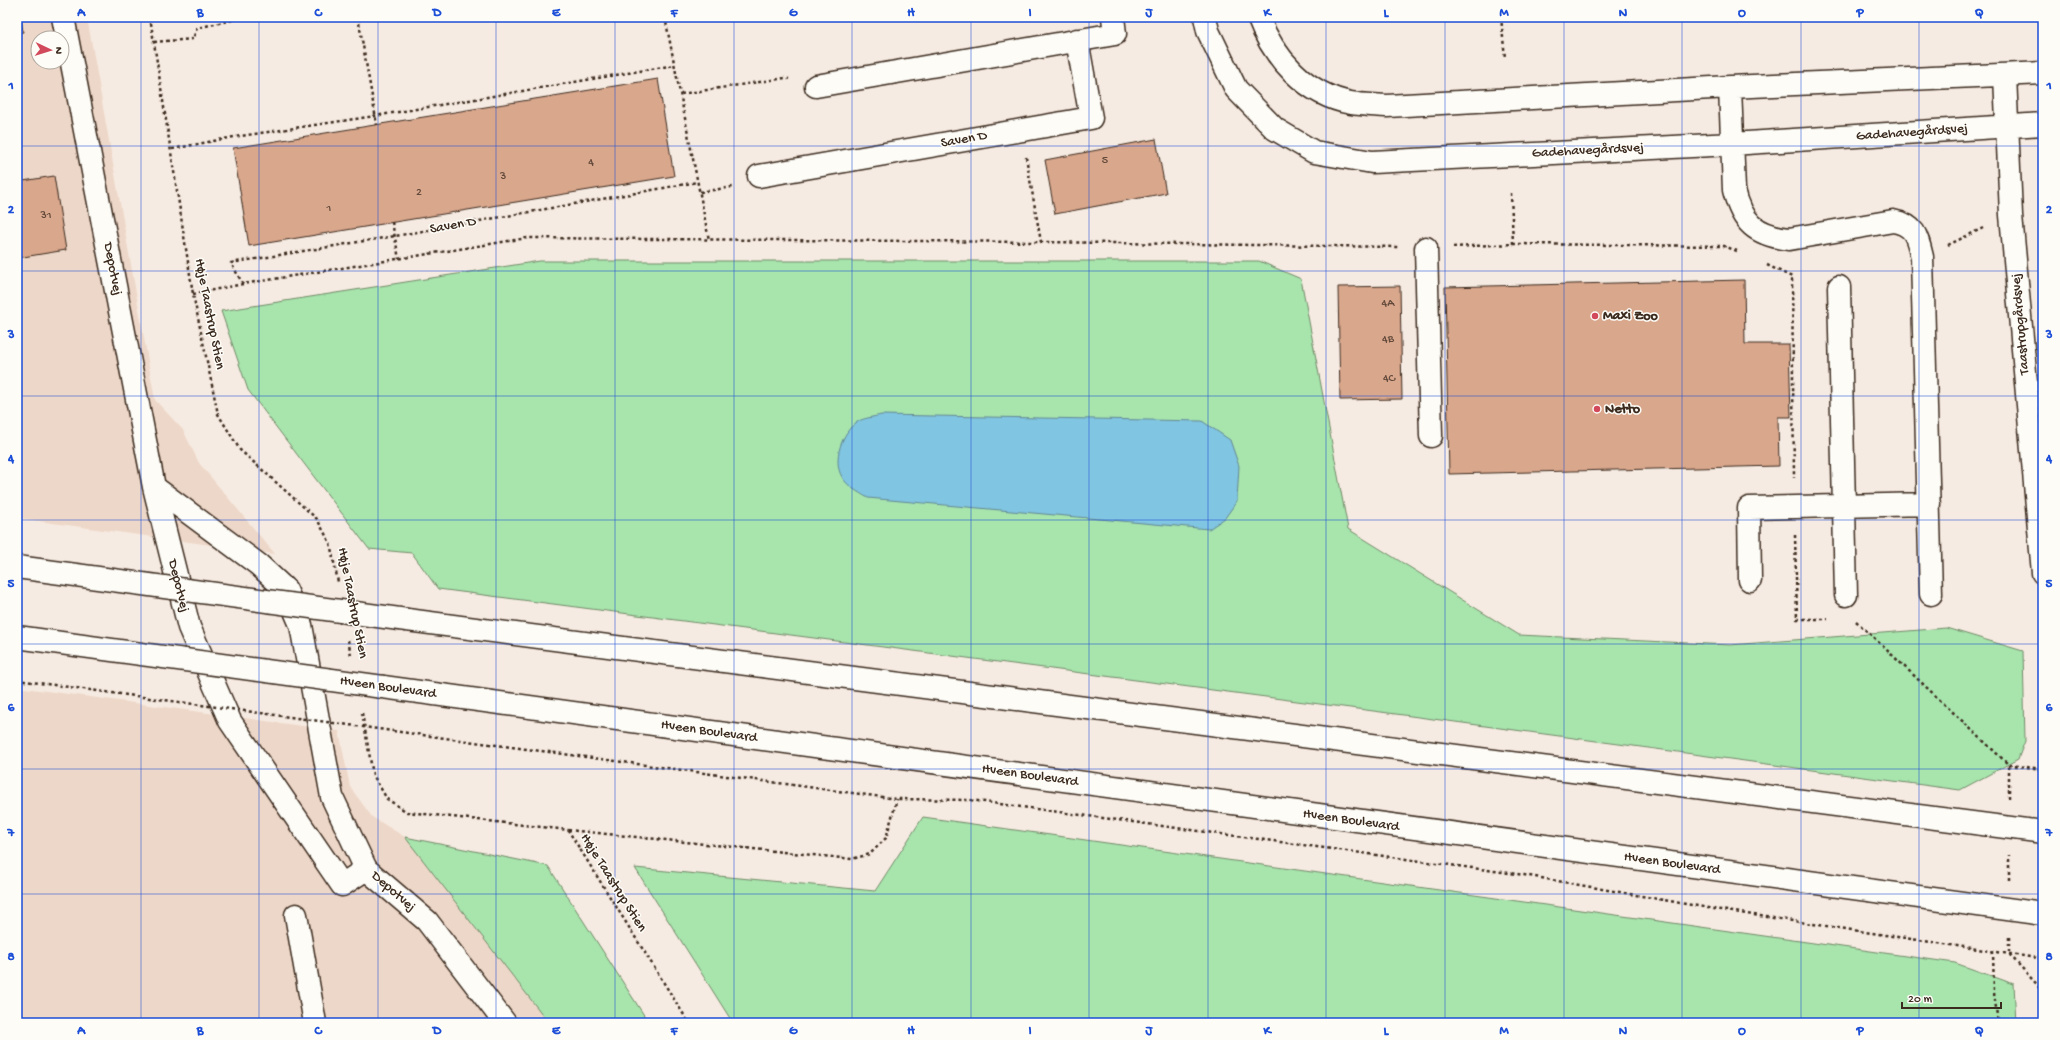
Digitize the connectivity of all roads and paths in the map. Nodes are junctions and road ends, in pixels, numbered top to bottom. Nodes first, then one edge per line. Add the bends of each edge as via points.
1 (63, 17) edge
2 (150, 17) edge
3 (245, 17) edge
4 (358, 17) edge
5 (666, 17) edge
6 (1113, 17) edge
7 (1205, 17) edge
8 (1258, 17) edge
9 (1501, 17) edge
10 (1077, 40) junction
11 (154, 42) junction
12 (1505, 58) dead end
13 (675, 65) junction
14 (2043, 73) edge
15 (2005, 75) junction
16 (816, 86) joint
17 (1730, 87) junction
18 (681, 94) junction
19 (375, 116) junction
20 (376, 124) dead end
21 (2043, 124) edge
22 (2007, 126) junction
23 (1022, 130) junction
24 (1732, 144) junction
25 (172, 149) junction
26 (759, 176) joint
27 (698, 182) junction
28 (700, 192) junction
29 (1511, 193) dead end
30 (2011, 214) junction
31 (392, 222) dead end
32 (395, 236) junction
33 (709, 240) junction
34 (1041, 242) junction
35 (1513, 244) junction
36 (1426, 248) junction
37 (1738, 252) dead end
38 (1922, 257) junction
39 (399, 259) junction
40 (1765, 264) dead end
41 (243, 284) junction
42 (1839, 287) dead end
43 (193, 294) junction
44 (1432, 436) dead end
45 (154, 487) junction
46 (1929, 504) junction
47 (1844, 506) junction
48 (1794, 507) junction
49 (17, 568) edge
50 (2043, 574) edge
51 (1750, 580) dead end
52 (339, 589) dead end
53 (1932, 594) dead end
54 (1846, 595) dead end
55 (1853, 618) dead end
56 (1832, 619) dead end
57 (348, 636) dead end
58 (17, 637) edge
59 (352, 659) dead end
60 (17, 680) edge
61 (360, 705) dead end
62 (2009, 765) junction
63 (2043, 769) edge
64 (897, 799) junction
65 (2009, 828) junction
66 (568, 830) junction
67 (2043, 832) edge
68 (366, 869) junction
69 (2009, 910) junction
70 (2043, 914) edge
71 (296, 915) dead end
72 (1993, 951) junction
73 (2009, 954) junction
74 (2043, 959) edge
75 (2043, 991) edge
76 (315, 1023) edge
77 (505, 1023) edge
78 (689, 1023) edge
79 (1998, 1023) edge

1 - 45 street, Depotvej
2 - 11 path, Høje Taastrup Stien
3 - 11 path via 197,28 192,39
4 - 19 path
5 - 13 path
6 - 10 street via 1115,34
7 - 24 street, Gadehavegårdsvej via 1208,31 1236,89 1274,129 1314,152 1372,162
8 - 17 street via 1273,50 1296,76 1320,92 1350,103 1387,106
9 - 12 path
10 - 16 street
10 - 23 street, Saven D via 1091,118
11 - 25 path, Høje Taastrup Stien
13 - 18 path
13 - 19 path
14 - 15 street
15 - 17 street
15 - 22 street, Taastrupgårdsvej
16 - 18 path via 785,78
17 - 24 street
18 - 27 path
19 - 20 path
19 - 25 path
21 - 22 street, Gadehavegårdsvej
22 - 24 street, Gadehavegårdsvej
22 - 30 street, Taastrupgårdsvej
23 - 26 street, Saven D
23 - 34 path
24 - 38 street via 1733,179 1738,207 1746,220 1758,231 1773,237 1789,239 1893,221 1905,223 1913,232
25 - 43 path, Høje Taastrup Stien
26 - 28 path via 741,186
27 - 28 path
27 - 32 path, Saven D
28 - 33 path
29 - 35 path
30 - 38 path
30 - 50 street, Taastrupgårdsvej
31 - 32 path
32 - 39 path
32 - 41 path, Saven D via 231,263
33 - 34 path
33 - 39 path via 527,238
34 - 36 path
35 - 36 path
35 - 37 path via 1724,246
36 - 44 street
38 - 46 street
39 - 41 path
40 - 48 path via 1792,277
41 - 43 path
42 - 47 street
43 - 52 path, Høje Taastrup Stien via 218,414 240,450 317,519 330,543
45 - 68 street via 259,565 286,590 301,625 332,797
45 - 68 street, Depotvej via 189,627 230,721 342,885
46 - 47 street
46 - 53 street
47 - 48 street
47 - 54 street
48 - 51 street via 1749,508
48 - 56 path via 1797,619
49 - 65 street, bridge
55 - 62 path
57 - 59 path, Høje Taastrup Stien
58 - 69 street, Hveen Boulevard, bridge
60 - 64 path, bridge
61 - 66 path, Høje Taastrup Stien via 374,775 387,799 407,812
62 - 63 path
62 - 65 path
64 - 66 path via 886,838 870,854 852,859
64 - 72 path via 970,800 1508,873 1714,909
65 - 67 street
65 - 69 path
66 - 78 path, Høje Taastrup Stien
68 - 77 street, Depotvej via 427,922
69 - 70 street, Hveen Boulevard
69 - 73 path
71 - 76 street
72 - 73 path
72 - 79 path
73 - 74 path
73 - 75 path

